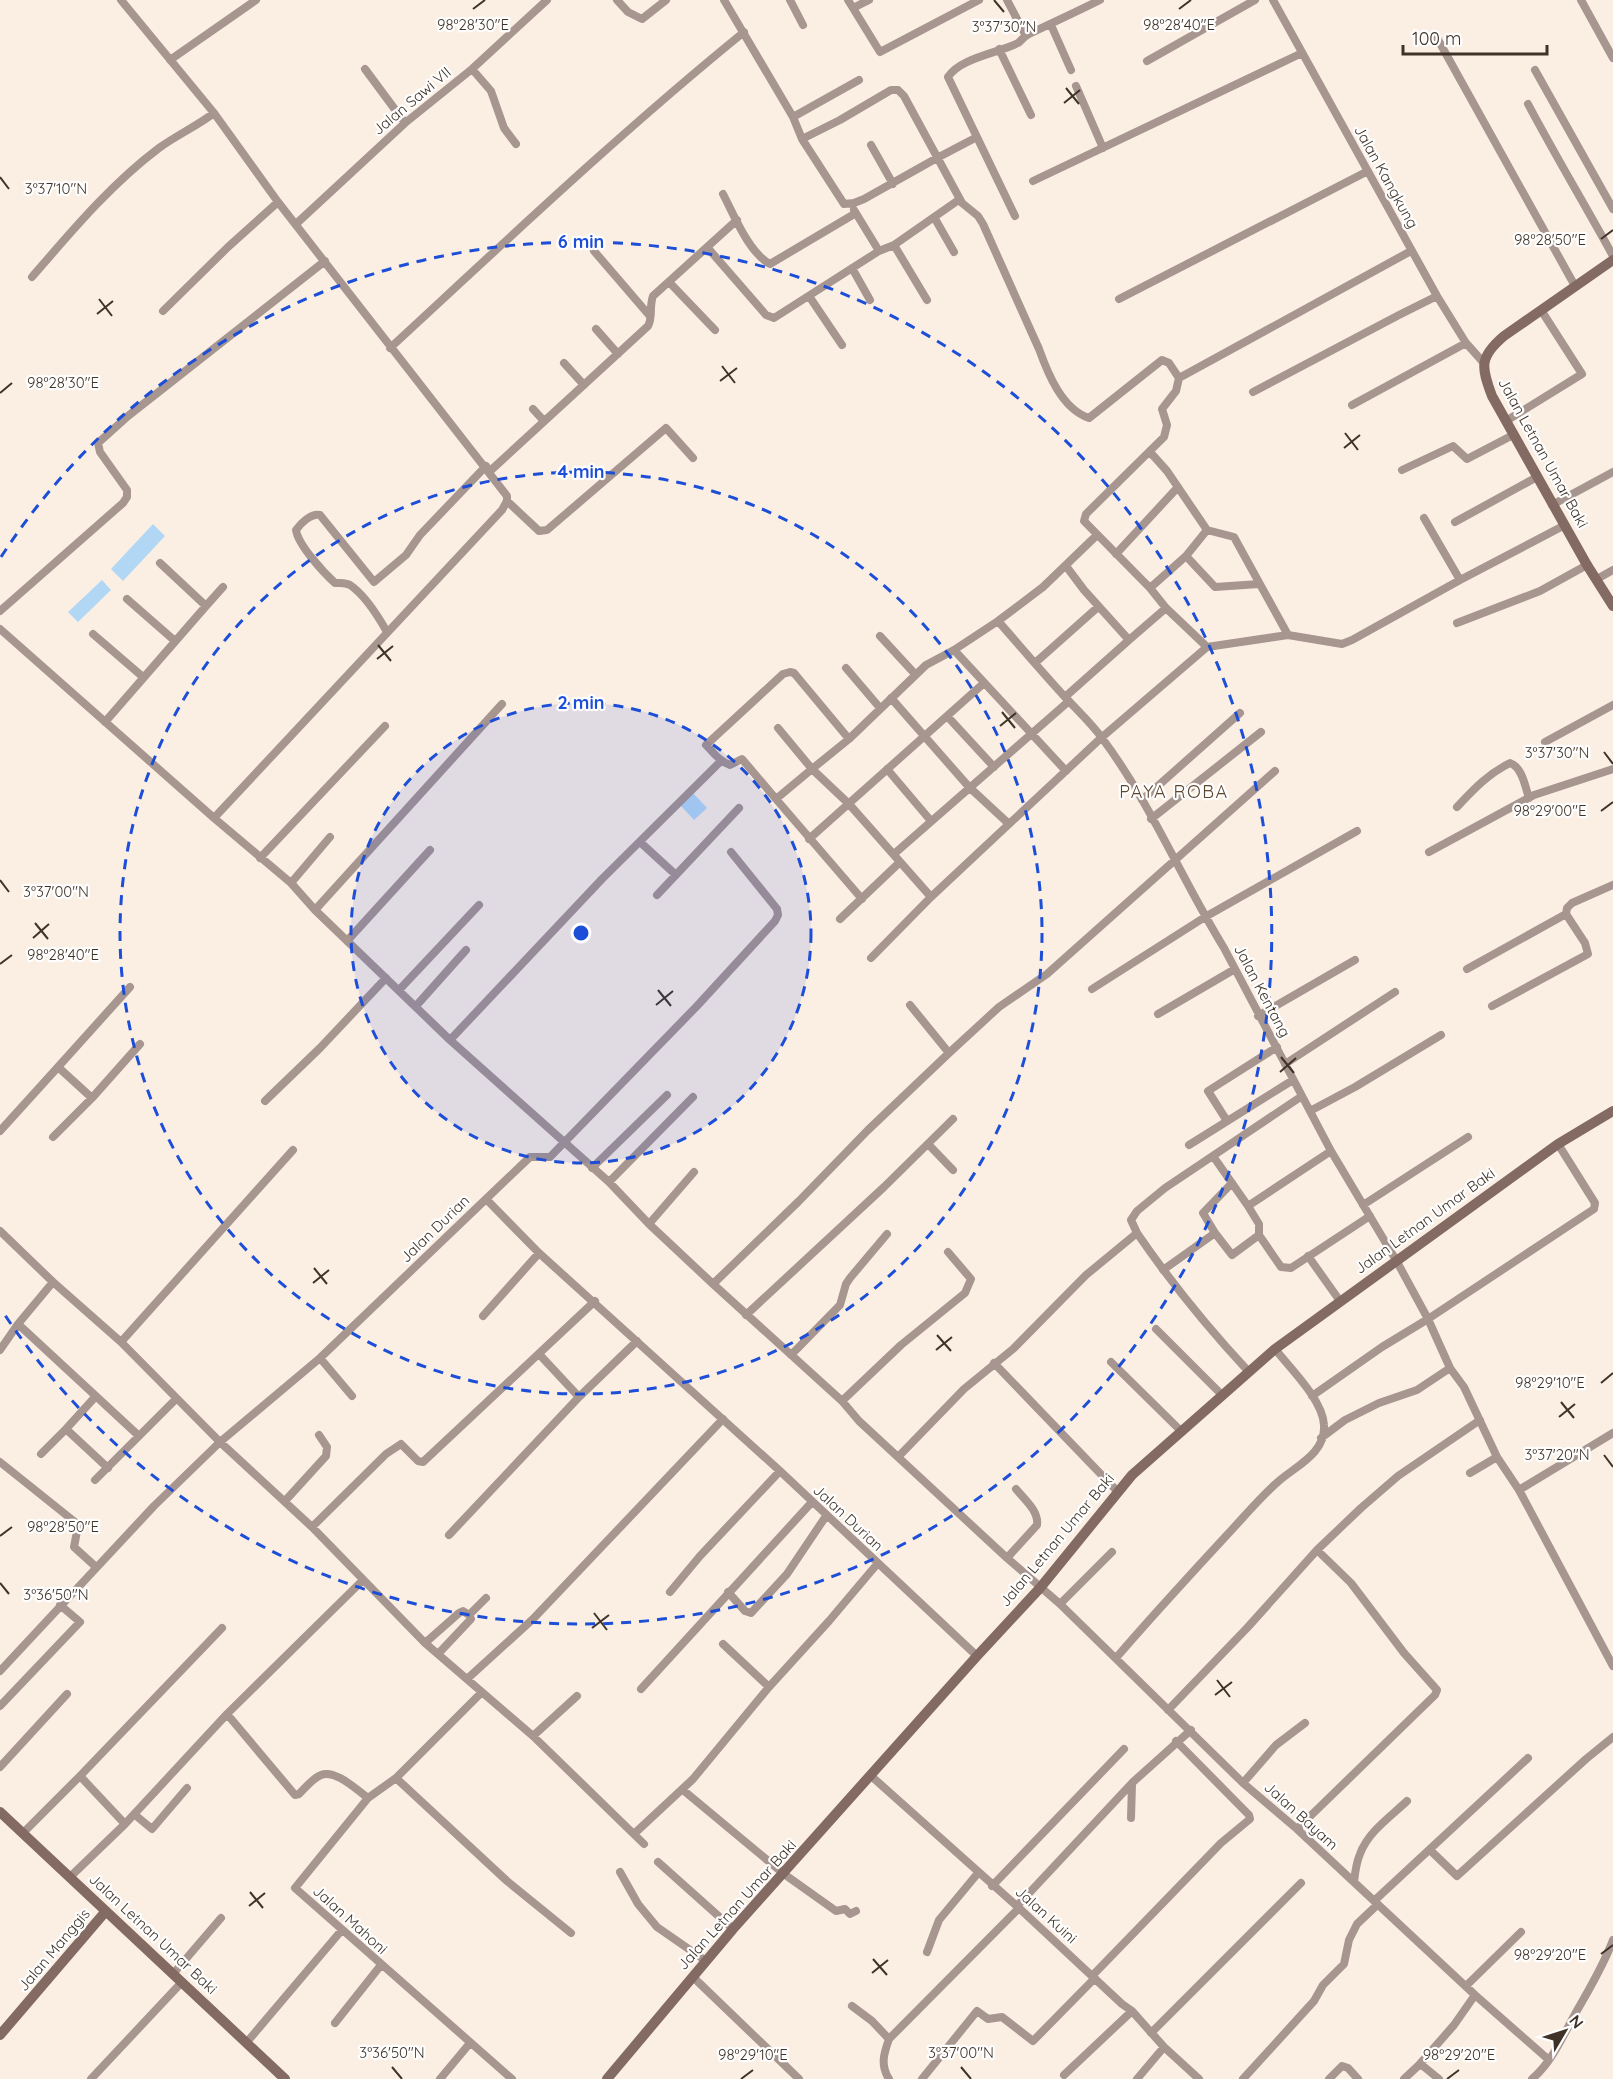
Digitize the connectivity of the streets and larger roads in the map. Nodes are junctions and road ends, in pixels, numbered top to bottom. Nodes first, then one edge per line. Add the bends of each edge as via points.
1 (121, 0) edge
2 (256, 0) edge
3 (547, 0) edge
4 (617, 0) edge
5 (666, 0) edge
6 (724, 0) edge
7 (790, 0) edge
8 (848, 0) edge
9 (869, 0) edge
10 (979, 0) edge
11 (1007, 0) edge
12 (1100, 0) edge
13 (1255, 0) edge
14 (1273, 0) edge
15 (1581, 0) edge
16 (853, 8) junction
17 (803, 25) dead end
18 (1051, 25) junction
19 (744, 32) junction
20 (1026, 36) junction
21 (1436, 36) dead end
22 (999, 49) junction
23 (1302, 53) junction
24 (1613, 58) edge
25 (170, 60) junction
26 (1147, 61) dead end
27 (365, 69) dead end
28 (472, 69) junction
29 (1071, 70) dead end
30 (1535, 70) dead end
31 (860, 80) dead end
32 (1076, 86) dead end
33 (1528, 104) dead end
34 (214, 113) junction
35 (1031, 115) dead end
36 (793, 117) junction
37 (405, 123) junction
38 (977, 138) junction
39 (802, 139) junction
40 (516, 144) dead end
41 (871, 145) dead end
42 (1103, 148) junction
43 (937, 158) junction
44 (1368, 171) junction
45 (1033, 181) dead end
46 (893, 184) junction
47 (723, 194) dead end
48 (960, 199) junction
49 (278, 202) junction
50 (851, 204) junction
51 (1613, 208) edge
52 (856, 213) junction
53 (1015, 216) dead end
54 (934, 218) junction
55 (737, 220) junction
56 (296, 224) junction
57 (894, 245) junction
58 (707, 247) junction
59 (594, 251) dead end
60 (879, 251) junction
61 (1411, 251) junction
62 (954, 252) dead end
63 (1613, 258) edge
64 (325, 261) junction
65 (852, 268) junction
66 (32, 277) dead end
67 (669, 282) junction
68 (1575, 286) junction
69 (809, 296) junction
70 (1437, 296) junction
71 (1119, 299) dead end
72 (870, 300) dead end
73 (927, 300) dead end
74 (1542, 310) junction
75 (163, 311) dead end
76 (650, 316) junction
77 (596, 329) dead end
78 (715, 330) dead end
79 (1466, 343) junction
80 (842, 345) dead end
81 (390, 348) junction
82 (618, 354) junction
83 (1483, 362) junction
84 (564, 363) dead end
85 (1179, 378) junction
86 (584, 385) junction
87 (1253, 392) dead end
88 (1352, 405) dead end
89 (533, 409) dead end
90 (544, 421) junction
91 (1506, 421) junction
92 (1513, 435) junction
93 (1150, 453) junction
94 (693, 458) dead end
95 (488, 469) junction
96 (1402, 470) dead end
97 (1613, 472) edge
98 (1537, 477) junction
99 (1178, 487) junction
100 (507, 501) junction
101 (1552, 505) junction
102 (1424, 518) dead end
103 (1455, 522) dead end
104 (1565, 525) junction
105 (1207, 530) junction
106 (1097, 535) junction
107 (1116, 554) junction
108 (1186, 556) junction
109 (160, 563) dead end
110 (1066, 566) junction
111 (1587, 566) junction
112 (1613, 570) edge
113 (1597, 579) junction
114 (1460, 580) junction
115 (1259, 584) junction
116 (223, 587) dead end
117 (1150, 588) junction
118 (127, 599) dead end
119 (206, 606) junction
120 (1613, 606) edge
121 (1098, 607) junction
122 (1166, 608) junction
123 (0, 611) edge
124 (998, 621) junction
125 (1456, 623) dead end
126 (0, 629) edge
127 (387, 632) junction
128 (93, 634) dead end
129 (1288, 635) junction
130 (880, 636) dead end
131 (1129, 640) junction
132 (175, 641) junction
133 (1208, 647) junction
134 (954, 650) junction
135 (1035, 663) junction
136 (846, 668) dead end
137 (915, 674) junction
138 (143, 677) junction
139 (984, 683) junction
140 (891, 698) junction
141 (1067, 699) junction
142 (502, 704) dead end
143 (1613, 705) edge
144 (880, 708) junction
145 (1240, 713) dead end
146 (947, 716) junction
147 (105, 722) junction
148 (385, 726) dead end
149 (778, 728) dead end
150 (1261, 732) dead end
151 (1031, 735) junction
152 (924, 736) junction
153 (1101, 738) junction
154 (849, 739) junction
155 (1545, 742) dead end
156 (721, 761) junction
157 (994, 767) junction
158 (812, 769) junction
159 (887, 769) junction
160 (1613, 769) edge
161 (1066, 771) junction
162 (1275, 771) dead end
163 (969, 787) junction
164 (1529, 798) junction
165 (776, 799) junction
166 (1142, 800) junction
167 (849, 804) junction
168 (1457, 807) dead end
169 (739, 808) dead end
170 (214, 818) junction
171 (1151, 819) junction
172 (931, 821) junction
173 (1009, 824) junction
174 (1357, 831) dead end
175 (330, 837) dead end
176 (809, 839) junction
177 (639, 842) junction
178 (430, 850) dead end
179 (731, 852) dead end
180 (1429, 852) dead end
181 (894, 854) junction
182 (261, 858) junction
183 (1176, 859) junction
184 (900, 862) junction
185 (676, 875) junction
186 (291, 883) junction
187 (1613, 885) edge
188 (657, 895) dead end
189 (931, 897) junction
190 (862, 899) junction
191 (479, 905) dead end
192 (315, 910) junction
193 (1566, 914) junction
194 (1205, 917) junction
195 (840, 919) dead end
196 (347, 941) junction
197 (466, 950) dead end
198 (871, 958) dead end
199 (1355, 960) dead end
200 (1235, 969) junction
201 (1467, 969) dead end
202 (386, 978) junction
203 (130, 987) dead end
204 (1092, 989) dead end
205 (399, 990) junction
206 (1395, 992) dead end
207 (910, 1005) dead end
208 (416, 1006) junction
209 (1492, 1006) dead end
210 (1158, 1014) dead end
211 (1258, 1016) junction
212 (1441, 1035) dead end
213 (450, 1040) junction
214 (140, 1044) dead end
215 (1276, 1047) junction
216 (950, 1053) junction
217 (1285, 1064) junction
218 (58, 1066) junction
219 (1293, 1080) junction
220 (667, 1095) dead end
221 (1302, 1096) junction
222 (693, 1097) dead end
223 (92, 1098) junction
224 (265, 1101) dead end
225 (1310, 1111) junction
226 (1613, 1111) edge
227 (953, 1119) dead end
228 (1227, 1121) junction
229 (0, 1131) edge
230 (53, 1137) dead end
231 (1468, 1137) dead end
232 (565, 1142) junction
233 (928, 1144) junction
234 (1558, 1144) junction
235 (1189, 1145) dead end
236 (293, 1150) dead end
237 (1331, 1151) junction
238 (1213, 1156) junction
239 (592, 1168) junction
240 (952, 1170) dead end
241 (694, 1172) dead end
242 (609, 1182) junction
243 (1232, 1183) junction
244 (486, 1199) junction
245 (1363, 1205) junction
246 (1248, 1206) junction
247 (1370, 1216) junction
248 (650, 1224) junction
249 (0, 1232) edge
250 (1137, 1233) junction
251 (1215, 1233) junction
252 (887, 1234) dead end
253 (1259, 1235) junction
254 (948, 1252) dead end
255 (539, 1253) junction
256 (1308, 1256) junction
257 (1396, 1260) junction
258 (1163, 1270) junction
259 (53, 1282) junction
260 (713, 1284) junction
261 (594, 1301) junction
262 (1340, 1301) junction
263 (746, 1315) junction
264 (483, 1316) dead end
265 (1428, 1319) junction
266 (18, 1324) junction
267 (1155, 1329) dead end
268 (637, 1341) junction
269 (121, 1342) junction
270 (1275, 1349) junction
271 (0, 1350) edge
272 (539, 1354) junction
273 (791, 1355) junction
274 (320, 1358) junction
275 (1111, 1362) dead end
276 (994, 1363) junction
277 (1450, 1368) junction
278 (1250, 1372) junction
279 (1222, 1395) junction
280 (96, 1396) junction
281 (352, 1396) dead end
282 (1312, 1396) junction
283 (579, 1397) junction
284 (176, 1399) junction
285 (842, 1401) junction
286 (723, 1419) junction
287 (1480, 1420) junction
288 (66, 1429) junction
289 (1182, 1432) junction
290 (1613, 1434) edge
291 (140, 1436) junction
292 (319, 1436) dead end
293 (1321, 1438) junction
294 (220, 1442) junction
295 (41, 1454) dead end
296 (899, 1456) junction
297 (1497, 1457) junction
298 (0, 1462) edge
299 (108, 1468) junction
300 (780, 1471) junction
301 (1470, 1473) dead end
302 (95, 1480) dead end
303 (1016, 1489) dead end
304 (1519, 1490) junction
305 (1118, 1492) junction
306 (285, 1501) junction
307 (812, 1502) junction
308 (826, 1516) junction
309 (312, 1527) junction
310 (449, 1535) dead end
311 (1317, 1550) junction
312 (1112, 1552) dead end
313 (1007, 1558) junction
314 (878, 1563) junction
315 (96, 1567) junction
316 (363, 1580) junction
317 (1040, 1588) junction
318 (670, 1592) dead end
319 (728, 1592) junction
320 (486, 1598) dead end
321 (1060, 1604) junction
322 (60, 1605) junction
323 (469, 1614) junction
324 (222, 1628) dead end
325 (425, 1643) junction
326 (723, 1644) dead end
327 (438, 1654) junction
328 (977, 1656) junction
329 (1116, 1658) junction
330 (1613, 1666) edge
331 (0, 1671) edge
332 (467, 1679) junction
333 (769, 1687) junction
334 (640, 1689) dead end
335 (481, 1693) junction
336 (66, 1694) dead end
337 (577, 1696) dead end
338 (0, 1706) edge
339 (1168, 1710) junction
340 (227, 1714) junction
341 (1305, 1724) dead end
342 (1191, 1730) junction
343 (533, 1736) junction
344 (1613, 1737) edge
345 (1176, 1741) junction
346 (1124, 1749) dead end
347 (1528, 1758) dead end
348 (0, 1767) edge
349 (870, 1775) junction
350 (80, 1776) junction
351 (396, 1778) junction
352 (1243, 1783) junction
353 (1132, 1784) junction
354 (187, 1788) dead end
355 (683, 1790) junction
356 (368, 1798) junction
357 (1407, 1801) dead end
358 (0, 1812) edge
359 (134, 1814) junction
360 (1131, 1818) dead end
361 (125, 1824) junction
362 (1297, 1829) junction
363 (23, 1833) junction
364 (635, 1833) junction
365 (644, 1844) dead end
366 (1430, 1850) junction
367 (658, 1862) dead end
368 (620, 1872) dead end
369 (978, 1873) junction
370 (784, 1874) junction
371 (70, 1877) junction
372 (1354, 1882) junction
373 (1301, 1883) dead end
374 (992, 1886) junction
375 (1375, 1903) junction
376 (1018, 1907) junction
377 (106, 1911) junction
378 (856, 1911) dead end
379 (221, 1918) dead end
380 (733, 1929) junction
381 (341, 1930) junction
382 (1521, 1932) dead end
383 (571, 1933) dead end
384 (1613, 1940) edge
385 (927, 1952) dead end
386 (706, 1961) junction
387 (381, 1965) junction
388 (693, 1977) junction
389 (1094, 1977) junction
390 (178, 1978) junction
391 (1466, 1986) junction
392 (1475, 1995) junction
393 (852, 2006) dead end
394 (1132, 2011) junction
395 (335, 2023) dead end
396 (1151, 2032) junction
397 (0, 2035) edge
398 (889, 2039) junction
399 (247, 2042) junction
400 (470, 2043) junction
401 (1164, 2047) junction
402 (1549, 2060) junction
403 (1419, 2065) junction
404 (1064, 2075) dead end
405 (886, 2078) edge
406 (91, 2079) edge
407 (285, 2079) edge
408 (440, 2079) edge
409 (512, 2079) edge
410 (607, 2079) edge
411 (799, 2079) edge
412 (922, 2079) edge
413 (1137, 2079) edge
414 (1198, 2079) edge
415 (1243, 2079) edge
416 (1329, 2079) edge
417 (1358, 2079) edge
418 (1404, 2079) edge
419 (1439, 2079) edge
420 (1532, 2079) edge

1 - 25 street
2 - 25 street
3 - 28 street, Jalan Sawi VII
4 - 5 street via 642,19
6 - 19 street
7 - 17 street
8 - 16 street
9 - 16 street
10 - 16 street via 880,52
11 - 20 street
12 - 18 street
13 - 26 street
14 - 23 street, Jalan Kangkung
15 - 24 street
18 - 20 street
18 - 29 street
19 - 36 street
19 - 81 street via 551,200
20 - 22 street
21 - 68 street
22 - 35 street
22 - 38 street via 952,70 948,77
23 - 42 street
23 - 44 street, Jalan Kangkung
25 - 34 street
27 - 37 street
28 - 37 street, Jalan Sawi VII
28 - 40 street via 491,91 501,122
30 - 51 street
31 - 36 street
32 - 42 street
33 - 63 street
34 - 49 street
34 - 66 street via 135,167
36 - 39 street
37 - 56 street, Jalan Sawi VII
38 - 43 street
38 - 53 street
39 - 43 street via 891,90 898,90
39 - 50 street via 844,204
41 - 46 street
42 - 45 street
43 - 46 street
43 - 48 street
44 - 61 street, Jalan Kangkung
44 - 71 street
46 - 50 street
47 - 55 street
48 - 54 street
48 - 85 street via 983,224 1055,386 1083,415 1089,418 1162,360 1169,363
49 - 56 street
49 - 75 street
50 - 52 street
52 - 55 street via 770,264 753,249
52 - 60 street
54 - 57 street
54 - 62 street
55 - 58 street
56 - 64 street
57 - 60 street
57 - 73 street
58 - 67 street
58 - 69 street via 770,318
59 - 76 street
60 - 65 street
61 - 70 street, Jalan Kangkung
61 - 85 street
63 - 68 street
64 - 81 street
64 - 123 street via 98,443 100,452 127,490 123,503
65 - 69 street
65 - 72 street
67 - 76 street via 653,296
67 - 78 street
68 - 74 street
69 - 80 street
70 - 79 street, Jalan Kangkung
70 - 87 street
74 - 83 street via 1491,347
74 - 91 street via 1582,374
76 - 82 street via 648,326
77 - 82 street
79 - 83 street, Jalan Kangkung
79 - 88 street
81 - 95 street
82 - 86 street
83 - 91 street, Jalan Letnan Umar Baki via 1492,396
84 - 86 street
85 - 93 street via 1176,391 1162,409 1167,425 1164,437
86 - 90 street
89 - 90 street
90 - 95 street
91 - 92 street, Jalan Letnan Umar Baki
92 - 96 street via 1467,459 1453,446
92 - 98 street, Jalan Letnan Umar Baki
93 - 99 street
93 - 106 street via 1084,517
94 - 100 street via 666,428 543,531
95 - 100 street via 505,490
95 - 127 street via 433,521 406,555 374,582 320,515 313,515 298,527 299,540 327,575 352,587
97 - 101 street
98 - 101 street, Jalan Letnan Umar Baki
98 - 103 street
99 - 105 street
99 - 107 street
100 - 127 street
101 - 104 street, Jalan Letnan Umar Baki
102 - 114 street
104 - 111 street, Jalan Letnan Umar Baki
104 - 114 street
105 - 108 street
105 - 115 street via 1234,537
106 - 107 street
106 - 110 street
107 - 117 street
108 - 115 street via 1215,587
108 - 117 street
109 - 119 street
110 - 121 street
110 - 124 street
111 - 113 street, Jalan Letnan Umar Baki
111 - 125 street via 1540,591
112 - 113 street
113 - 120 street, Jalan Letnan Umar Baki
114 - 129 street via 1342,644
115 - 129 street
116 - 119 street
117 - 122 street
118 - 132 street
119 - 132 street
121 - 131 street
121 - 135 street
122 - 131 street
122 - 133 street
124 - 134 street
124 - 135 street, Jalan Kentang
126 - 147 street, Jalan Bayam
127 - 170 street
128 - 138 street
129 - 133 street
130 - 137 street
131 - 141 street
132 - 138 street
133 - 153 street
134 - 137 street
134 - 139 street
135 - 141 street, Jalan Kentang
136 - 144 street
137 - 140 street
138 - 147 street
139 - 146 street
139 - 151 street
140 - 144 street
140 - 152 street
141 - 151 street
141 - 153 street, Jalan Kentang
142 - 192 street
143 - 155 street
144 - 154 street
145 - 166 street
146 - 152 street
146 - 157 street
147 - 170 street, Jalan Bayam
148 - 182 street
149 - 158 street
150 - 171 street
151 - 157 street
151 - 161 street
152 - 159 street
152 - 163 street
153 - 161 street
153 - 166 street, Jalan Kentang
154 - 156 street via 790,672 783,674 706,745
154 - 158 street
156 - 165 street via 730,765 742,759
156 - 177 street
157 - 163 street
158 - 165 street
158 - 167 street
159 - 167 street
159 - 172 street
160 - 164 street
161 - 173 street
162 - 183 street
163 - 172 street
163 - 173 street
164 - 168 street via 1520,774 1510,763 1491,772
164 - 180 street
165 - 176 street
166 - 171 street, Jalan Kentang
167 - 176 street
167 - 181 street
169 - 185 street
170 - 182 street, Jalan Bayam
171 - 183 street, Jalan Kentang
172 - 181 street
173 - 189 street
174 - 194 street
175 - 186 street
176 - 190 street
177 - 185 street
177 - 213 street
178 - 196 street
179 - 232 street via 774,905 777,918
181 - 184 street
182 - 186 street, Jalan Bayam
183 - 194 street, Jalan Kentang
183 - 216 street via 1047,974 999,1008
184 - 189 street
184 - 190 street
185 - 188 street
186 - 192 street, Jalan Bayam
187 - 193 street via 1572,903
189 - 198 street
190 - 195 street
191 - 205 street
192 - 196 street, Jalan Bayam
193 - 201 street
193 - 209 street via 1588,954
194 - 200 street, Jalan Kentang
194 - 204 street
196 - 202 street, Jalan Bayam
197 - 208 street
199 - 211 street
200 - 210 street
200 - 211 street, Jalan Kentang
202 - 205 street, Jalan Bayam
202 - 224 street
203 - 218 street
205 - 208 street, Jalan Bayam
206 - 217 street
207 - 216 street
208 - 213 street, Jalan Bayam
211 - 215 street, Jalan Kentang
212 - 225 street
213 - 232 street, Jalan Bayam
214 - 223 street
215 - 217 street, Jalan Kentang
215 - 228 street via 1208,1091
216 - 260 street
217 - 219 street, Jalan Kentang
218 - 223 street
218 - 229 street
219 - 221 street, Jalan Kentang
219 - 228 street
220 - 239 street
221 - 225 street, Jalan Kentang
221 - 238 street
222 - 242 street
223 - 230 street
225 - 237 street, Jalan Kentang
226 - 234 street, Jalan Letnan Umar Baki
227 - 233 street
228 - 235 street
231 - 245 street
232 - 239 street, Jalan Bayam
232 - 244 street via 548,1158 527,1159
233 - 240 street
233 - 263 street
234 - 257 street, Jalan Letnan Umar Baki
234 - 265 street via 1595,1203 1594,1209
236 - 269 street
237 - 245 street, Jalan Kentang
237 - 246 street
238 - 243 street
238 - 250 street via 1137,1211 1131,1220
239 - 242 street, Jalan Bayam
241 - 248 street
242 - 248 street, Jalan Bayam
243 - 246 street
243 - 251 street via 1203,1213
244 - 255 street, Jalan Durian
244 - 274 street, Jalan Durian
245 - 247 street, Jalan Kentang
246 - 253 street via 1259,1224
247 - 256 street
247 - 257 street, Jalan Kentang
248 - 260 street, Jalan Bayam
249 - 259 street
250 - 258 street
250 - 276 street via 1086,1275
251 - 253 street via 1232,1255
251 - 258 street
252 - 273 street via 846,1284 840,1305
253 - 256 street via 1281,1267 1291,1268
254 - 285 street via 971,1279 965,1293 901,1345
255 - 261 street, Jalan Durian
255 - 264 street
256 - 262 street
257 - 262 street, Jalan Letnan Umar Baki
257 - 265 street, Jalan Kentang
258 - 278 street via 1208,1329
259 - 266 street
259 - 269 street
260 - 263 street, Jalan Bayam
261 - 268 street, Jalan Durian
261 - 272 street
262 - 270 street, Jalan Letnan Umar Baki
263 - 273 street, Jalan Bayam
265 - 277 street, Jalan Kentang
265 - 282 street
266 - 271 street
266 - 280 street
267 - 279 street
268 - 283 street
268 - 286 street, Jalan Durian
269 - 284 street
270 - 278 street, Jalan Letnan Umar Baki
270 - 282 street
272 - 283 street
272 - 309 street via 423,1462 401,1444
273 - 285 street, Jalan Bayam
274 - 281 street
274 - 294 street, Jalan Durian
275 - 289 street
276 - 296 street via 963,1389
276 - 305 street
277 - 287 street, Jalan Kentang
277 - 293 street via 1417,1390 1345,1420
278 - 279 street, Jalan Letnan Umar Baki
279 - 289 street, Jalan Letnan Umar Baki
280 - 288 street
280 - 291 street
282 - 293 street via 1324,1424
283 - 310 street
284 - 291 street
284 - 294 street
285 - 296 street, Jalan Bayam
286 - 300 street, Jalan Durian
286 - 332 street via 532,1618
287 - 297 street, Jalan Kentang
287 - 311 street via 1398,1476
288 - 295 street
288 - 299 street
289 - 305 street, Jalan Letnan Umar Baki
290 - 304 street
291 - 299 street
292 - 306 street via 327,1447 326,1456
293 - 329 street via 1313,1455 1279,1481
294 - 306 street
294 - 315 street, Jalan Durian
296 - 313 street, Jalan Bayam
297 - 301 street
297 - 304 street, Jalan Kentang
298 - 315 street via 72,1518 78,1526 74,1546
299 - 302 street
300 - 307 street, Jalan Durian
300 - 318 street
303 - 313 street via 1038,1520
304 - 330 street, Jalan Kentang
305 - 317 street, Jalan Letnan Umar Baki
306 - 309 street
307 - 308 street, Jalan Durian
307 - 319 street
308 - 314 street, Jalan Durian
308 - 319 street via 787,1574 752,1613 745,1611
309 - 316 street
311 - 339 street
311 - 362 street via 1351,1583 1437,1690
312 - 321 street
313 - 317 street, Jalan Bayam
314 - 328 street, Jalan Durian
314 - 333 street
315 - 322 street, Jalan Durian
316 - 325 street
316 - 340 street
317 - 321 street, Jalan Bayam
317 - 328 street, Jalan Letnan Umar Baki
319 - 334 street
320 - 323 street
321 - 329 street, Jalan Bayam
322 - 331 street, Jalan Durian
322 - 338 street via 80,1622
323 - 325 street via 459,1613
323 - 327 street via 471,1619
324 - 350 street
325 - 327 street
326 - 333 street
327 - 332 street
328 - 349 street, Jalan Letnan Umar Baki
329 - 339 street, Jalan Bayam
332 - 335 street
333 - 355 street
335 - 343 street
335 - 351 street, Jalan Mahoni
336 - 348 street
337 - 343 street
339 - 342 street, Jalan Bayam
340 - 356 street via 295,1795 326,1774 338,1776
340 - 359 street
341 - 352 street via 1276,1745
342 - 345 street
342 - 352 street, Jalan Bayam
343 - 364 street
344 - 366 street via 1457,1876
345 - 353 street
345 - 389 street via 1250,1819 1221,1843
346 - 374 street
347 - 366 street
349 - 369 street, Jalan Kuini
349 - 370 street, Jalan Letnan Umar Baki
350 - 361 street
350 - 363 street
351 - 356 street, Jalan Mahoni
351 - 383 street via 507,1881
352 - 362 street, Jalan Bayam
353 - 360 street
353 - 376 street
354 - 359 street via 152,1829
355 - 364 street
355 - 370 street
356 - 381 street, Jalan Mahoni via 295,1888
357 - 372 street via 1364,1845
358 - 363 street, Jalan Letnan Umar Baki
359 - 361 street
361 - 371 street
362 - 372 street, Jalan Bayam
363 - 371 street, Jalan Letnan Umar Baki
364 - 365 street
366 - 375 street
367 - 380 street
368 - 386 street via 657,1927
369 - 374 street, Jalan Kuini
369 - 385 street via 939,1920
370 - 378 street via 836,1911
370 - 380 street, Jalan Letnan Umar Baki
371 - 377 street, Jalan Letnan Umar Baki
372 - 375 street, Jalan Bayam
373 - 396 street
374 - 376 street, Jalan Kuini
375 - 391 street, Jalan Bayam
375 - 415 street via 1356,1925 1344,1964
376 - 389 street, Jalan Kuini
376 - 398 street
377 - 390 street, Jalan Letnan Umar Baki
377 - 397 street, Jalan Manggis
379 - 390 street
380 - 386 street, Jalan Letnan Umar Baki
381 - 387 street, Jalan Mahoni
381 - 399 street
382 - 391 street
384 - 402 street
386 - 388 street, Jalan Letnan Umar Baki
387 - 395 street
387 - 400 street, Jalan Mahoni
388 - 410 street, Jalan Letnan Umar Baki
388 - 411 street
389 - 394 street, Jalan Kuini
389 - 412 street via 1033,2041 1002,2017 987,2019 977,2011
390 - 399 street, Jalan Letnan Umar Baki
390 - 406 street
391 - 392 street, Jalan Bayam
392 - 402 street, Jalan Bayam
392 - 403 street
393 - 398 street
394 - 396 street, Jalan Kuini
394 - 404 street
396 - 401 street, Jalan Kuini
398 - 405 street via 882,2056
399 - 407 street, Jalan Letnan Umar Baki
400 - 408 street
400 - 409 street, Jalan Mahoni
401 - 413 street
401 - 414 street, Jalan Kuini
402 - 420 street
403 - 418 street
403 - 419 street
416 - 417 street via 1342,2066

